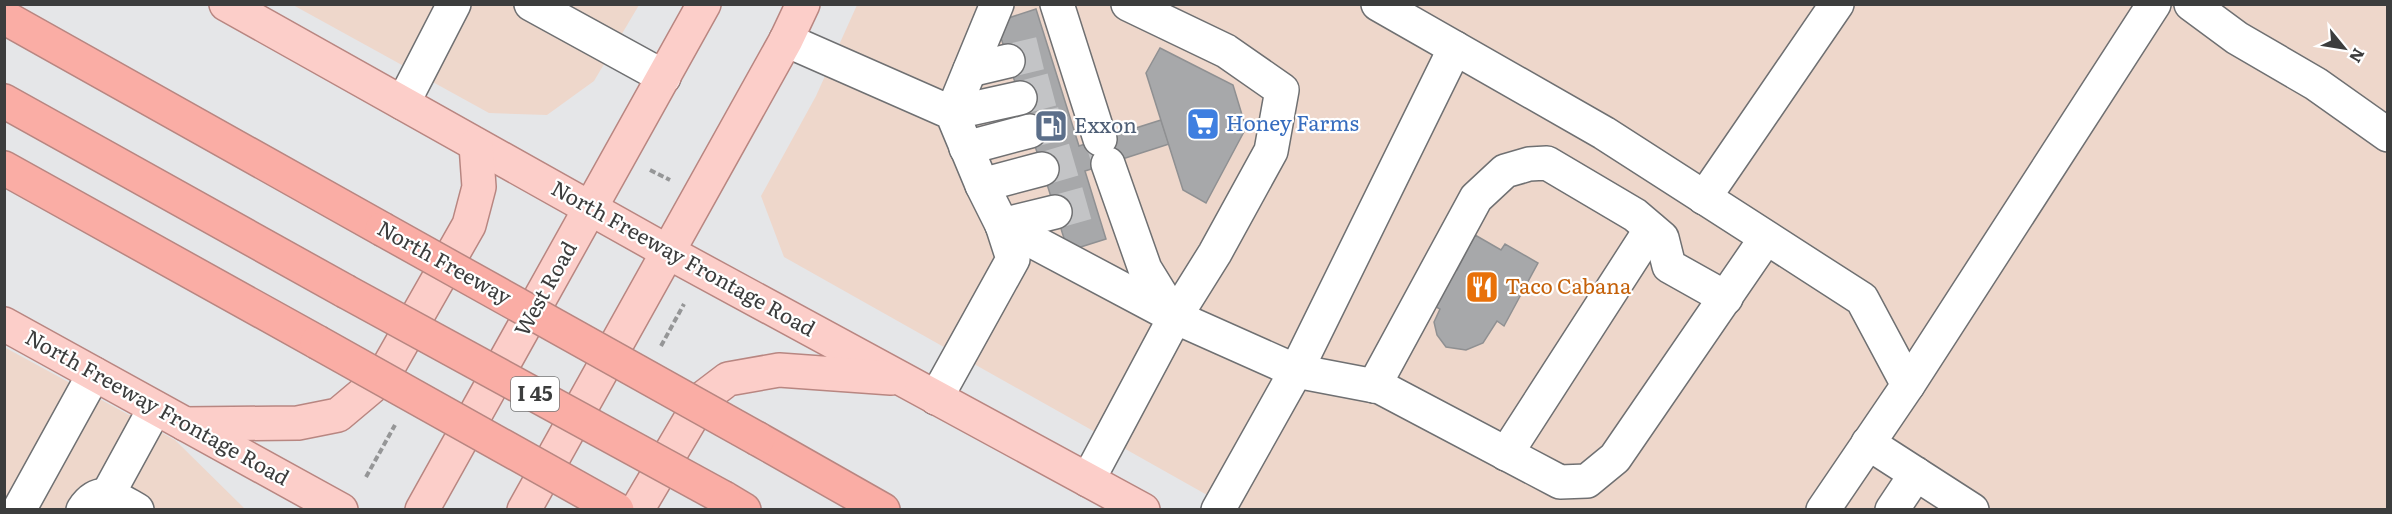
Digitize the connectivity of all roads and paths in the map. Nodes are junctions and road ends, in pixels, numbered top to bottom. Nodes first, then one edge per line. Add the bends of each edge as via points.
1 (226, 4) edge
2 (454, 4) edge
3 (704, 4) edge
4 (803, 4) edge
5 (997, 4) edge
6 (1057, 4) edge
7 (1128, 4) edge
8 (1378, 4) edge
9 (1837, 4) edge
10 (2154, 4) edge
11 (2191, 4) edge
12 (537, 6) edge
13 (4, 17) edge
14 (786, 40) junction
15 (1455, 48) junction
16 (1008, 61) tunnel mouth
17 (970, 70) junction
18 (664, 77) junction
19 (1020, 98) tunnel mouth
20 (4, 101) edge
21 (403, 104) junction
22 (952, 113) junction
23 (1030, 131) tunnel mouth
24 (2388, 135) edge
25 (476, 145) junction
26 (966, 148) junction
27 (641, 166) dead end
28 (4, 168) edge
29 (1042, 169) tunnel mouth
30 (673, 182) dead end
31 (981, 185) junction
32 (1704, 198) junction
33 (591, 208) junction
34 (1055, 212) tunnel mouth
35 (1002, 225) junction
36 (1652, 229) junction
37 (1766, 238) junction
38 (668, 252) junction
39 (1726, 298) junction
40 (1175, 317) junction
41 (4, 324) edge
42 (1296, 371) junction
43 (94, 374) junction
44 (902, 379) junction
45 (1908, 385) junction
46 (1374, 386) junction
47 (936, 398) junction
48 (155, 408) junction
49 (184, 424) junction
50 (1869, 443) junction
51 (1506, 454) junction
52 (1916, 474) junction
53 (1088, 480) junction
54 (96, 502) edge
55 (312, 502) edge
56 (734, 504) edge
57 (19, 510) edge
58 (137, 510) edge
59 (341, 510) edge
60 (422, 510) edge
61 (524, 510) edge
62 (617, 510) edge
63 (637, 510) edge
64 (884, 510) edge
65 (1143, 510) edge
66 (1218, 510) edge
67 (1823, 510) edge
68 (1892, 510) edge
69 (1972, 510) edge

1 - 21 main road, North Freeway Frontage Road
2 - 21 lane
3 - 18 main road, West Road
4 - 14 main road
5 - 17 lane
6 - 40 lane via 1060,48 1070,85 1093,135 1106,198
7 - 40 lane via 1226,51 1282,90 1271,151
8 - 15 lane
9 - 32 lane
10 - 45 lane
11 - 24 lane
12 - 18 lane
13 - 64 highway, North Freeway, bridge
14 - 22 lane
14 - 38 main road
15 - 32 lane via 1604,133
15 - 42 lane
16 - 17 lane
17 - 22 lane
18 - 33 main road, West Road
19 - 22 lane
20 - 56 highway, I 45, bridge
21 - 25 main road, North Freeway Frontage Road
22 - 26 lane
23 - 26 lane
25 - 33 main road, North Freeway Frontage Road
25 - 49 main road via 479,187 469,225 382,378 338,415 298,423
26 - 31 lane
27 - 30 path
28 - 62 highway, bridge
29 - 31 lane
31 - 35 lane
32 - 37 lane
33 - 38 main road, North Freeway Frontage Road
33 - 60 main road, West Road
34 - 35 lane
35 - 40 lane
35 - 47 lane via 1013,260
36 - 39 lane via 1662,238 1670,266
36 - 46 lane via 1547,163 1505,171 1476,198
36 - 51 lane
37 - 39 lane
37 - 45 lane via 1862,299
38 - 44 main road, North Freeway Frontage Road
38 - 61 main road
39 - 51 lane via 1615,458 1587,481 1560,482
40 - 42 lane
40 - 53 lane
41 - 43 main road, North Freeway Frontage Road
42 - 46 lane
42 - 66 lane
43 - 48 main road, North Freeway Frontage Road
43 - 57 lane
44 - 47 main road, North Freeway Frontage Road
44 - 63 main road via 779,370 728,379 703,398
45 - 50 lane
46 - 51 lane
47 - 53 main road, North Freeway Frontage Road
48 - 49 main road, North Freeway Frontage Road
48 - 54 lane
49 - 55 main road, North Freeway Frontage Road
50 - 52 lane
50 - 67 lane
52 - 68 lane
52 - 69 lane
53 - 65 main road, North Freeway Frontage Road
54 - 58 lane
55 - 59 main road, North Freeway Frontage Road

